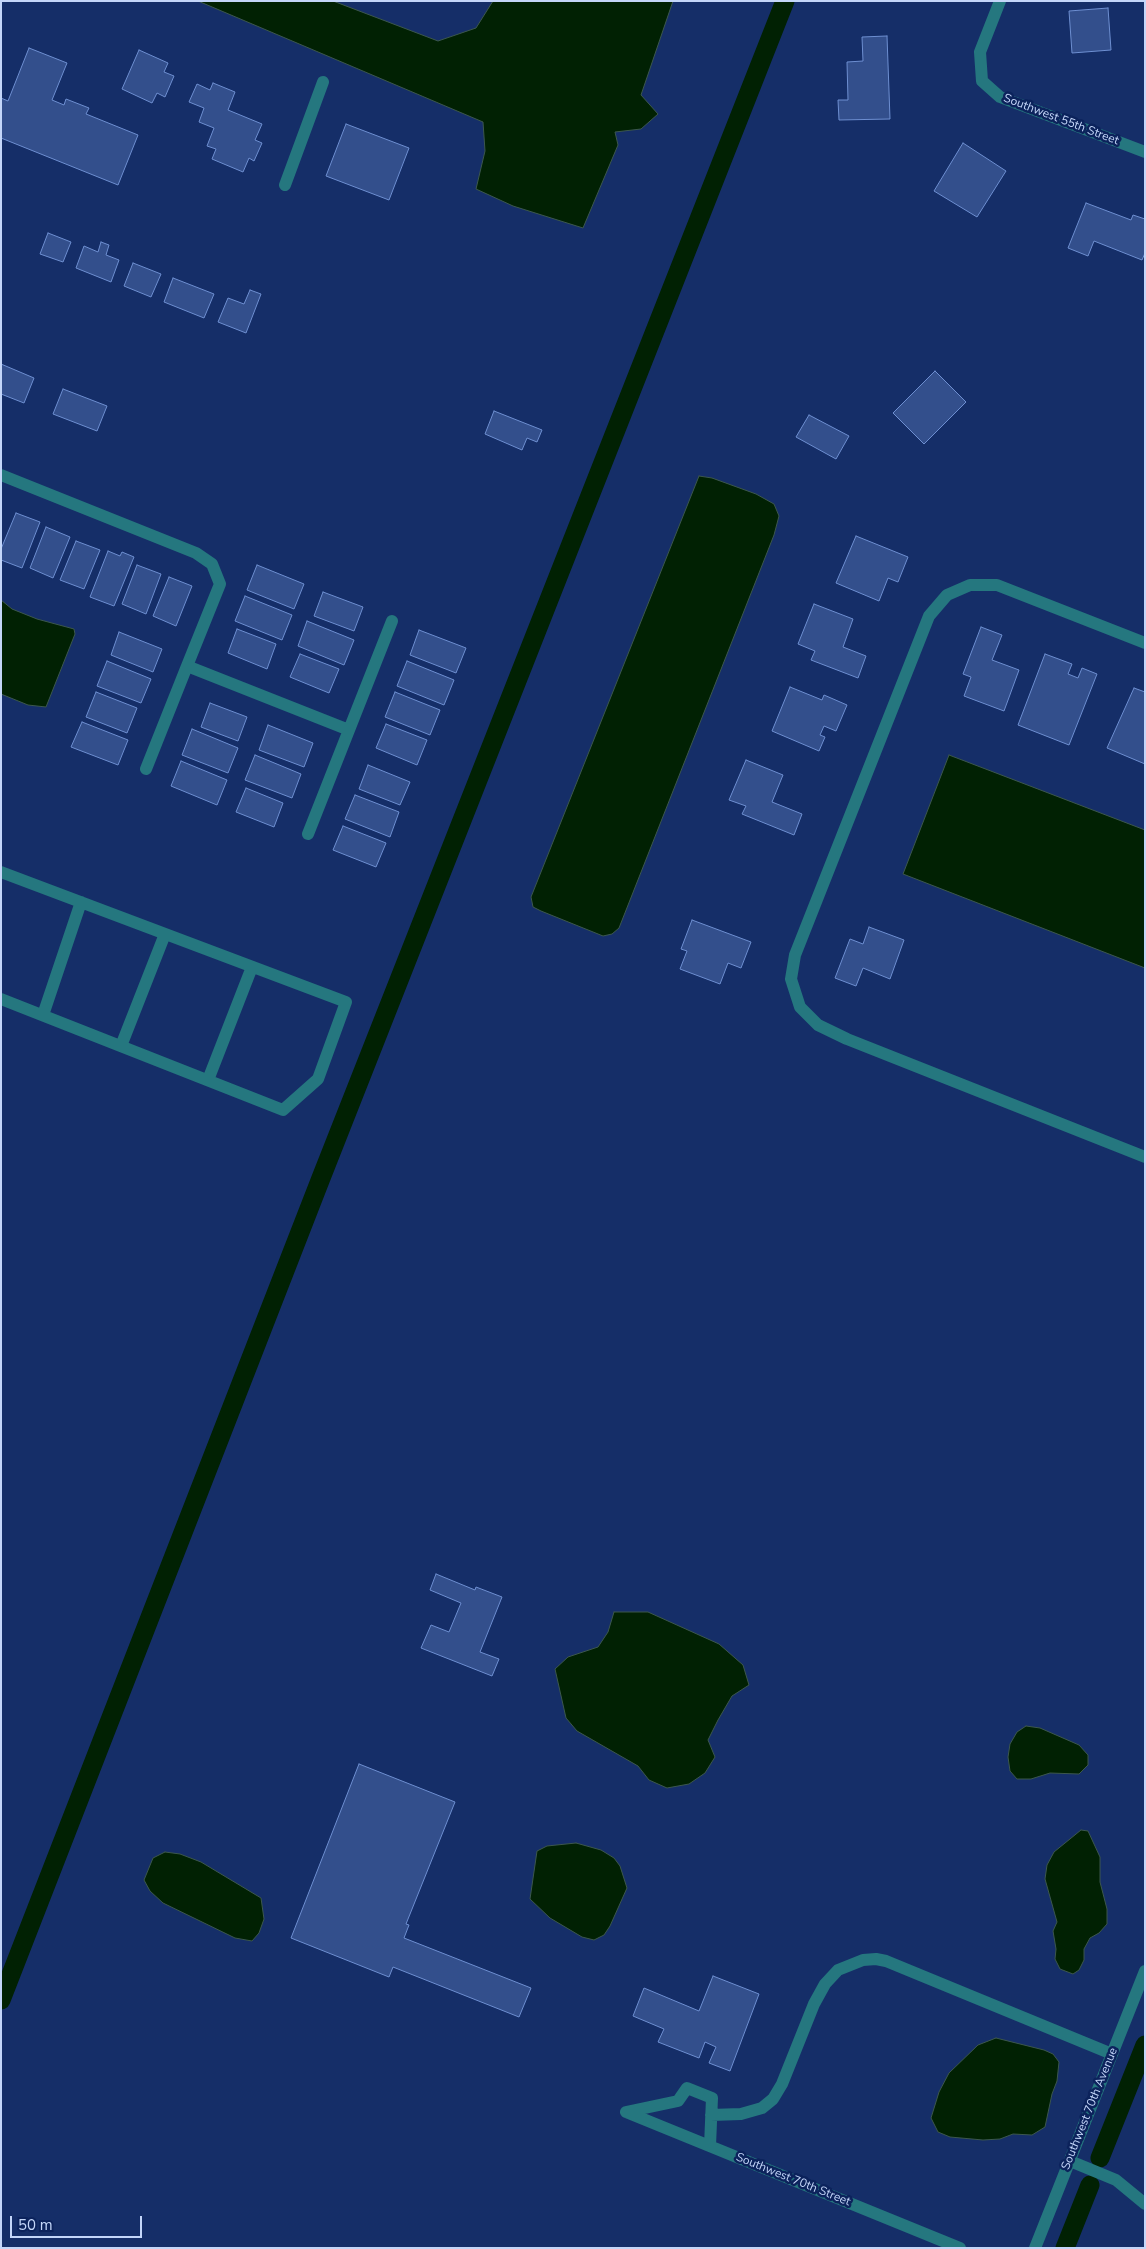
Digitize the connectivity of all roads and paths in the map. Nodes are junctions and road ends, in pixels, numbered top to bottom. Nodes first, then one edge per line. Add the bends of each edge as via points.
1 (1000, 1) edge
2 (324, 82) dead end
3 (1145, 152) edge
4 (285, 185) dead end
5 (1, 475) edge
6 (392, 621) dead end
7 (1145, 643) edge
8 (187, 666) junction
9 (349, 730) junction
10 (146, 769) dead end
11 (308, 834) dead end
12 (1, 872) edge
13 (81, 902) junction
14 (165, 934) junction
15 (252, 967) junction
16 (1, 999) edge
17 (43, 1015) junction
18 (121, 1046) junction
19 (208, 1080) junction
20 (1145, 1157) edge
21 (1145, 1971) edge
22 (1112, 2054) junction
23 (711, 2115) junction
24 (710, 2146) junction
25 (1070, 2161) junction
26 (1145, 2204) edge
27 (960, 2248) edge
28 (1035, 2248) edge

1 - 3 street, Southwest 55th Street via 980,52 982,81 1000,97
2 - 4 street
5 - 8 street via 196,553 212,564 220,584
6 - 9 street
7 - 20 street via 997,585 970,585 947,594 929,616 795,955 791,979 800,1007 818,1025 846,1039
8 - 9 street
8 - 10 street
9 - 11 street
12 - 13 street
13 - 14 street
13 - 17 street
14 - 15 street
14 - 18 street
15 - 19 street
15 - 19 street via 346,1002 318,1080 283,1110
16 - 17 street
17 - 18 street
18 - 19 street
21 - 22 street, Southwest 70th Avenue
22 - 23 street via 886,1961 863,1960 838,1970 825,1984 773,2099 762,2108 741,2114
22 - 25 street, Southwest 70th Avenue
23 - 24 street
23 - 24 street, Southwest 70th Street via 712,2098 687,2088 678,2101 626,2112
24 - 27 street, Southwest 70th Street
25 - 26 street via 1116,2180
25 - 28 street, Southwest 70th Avenue

